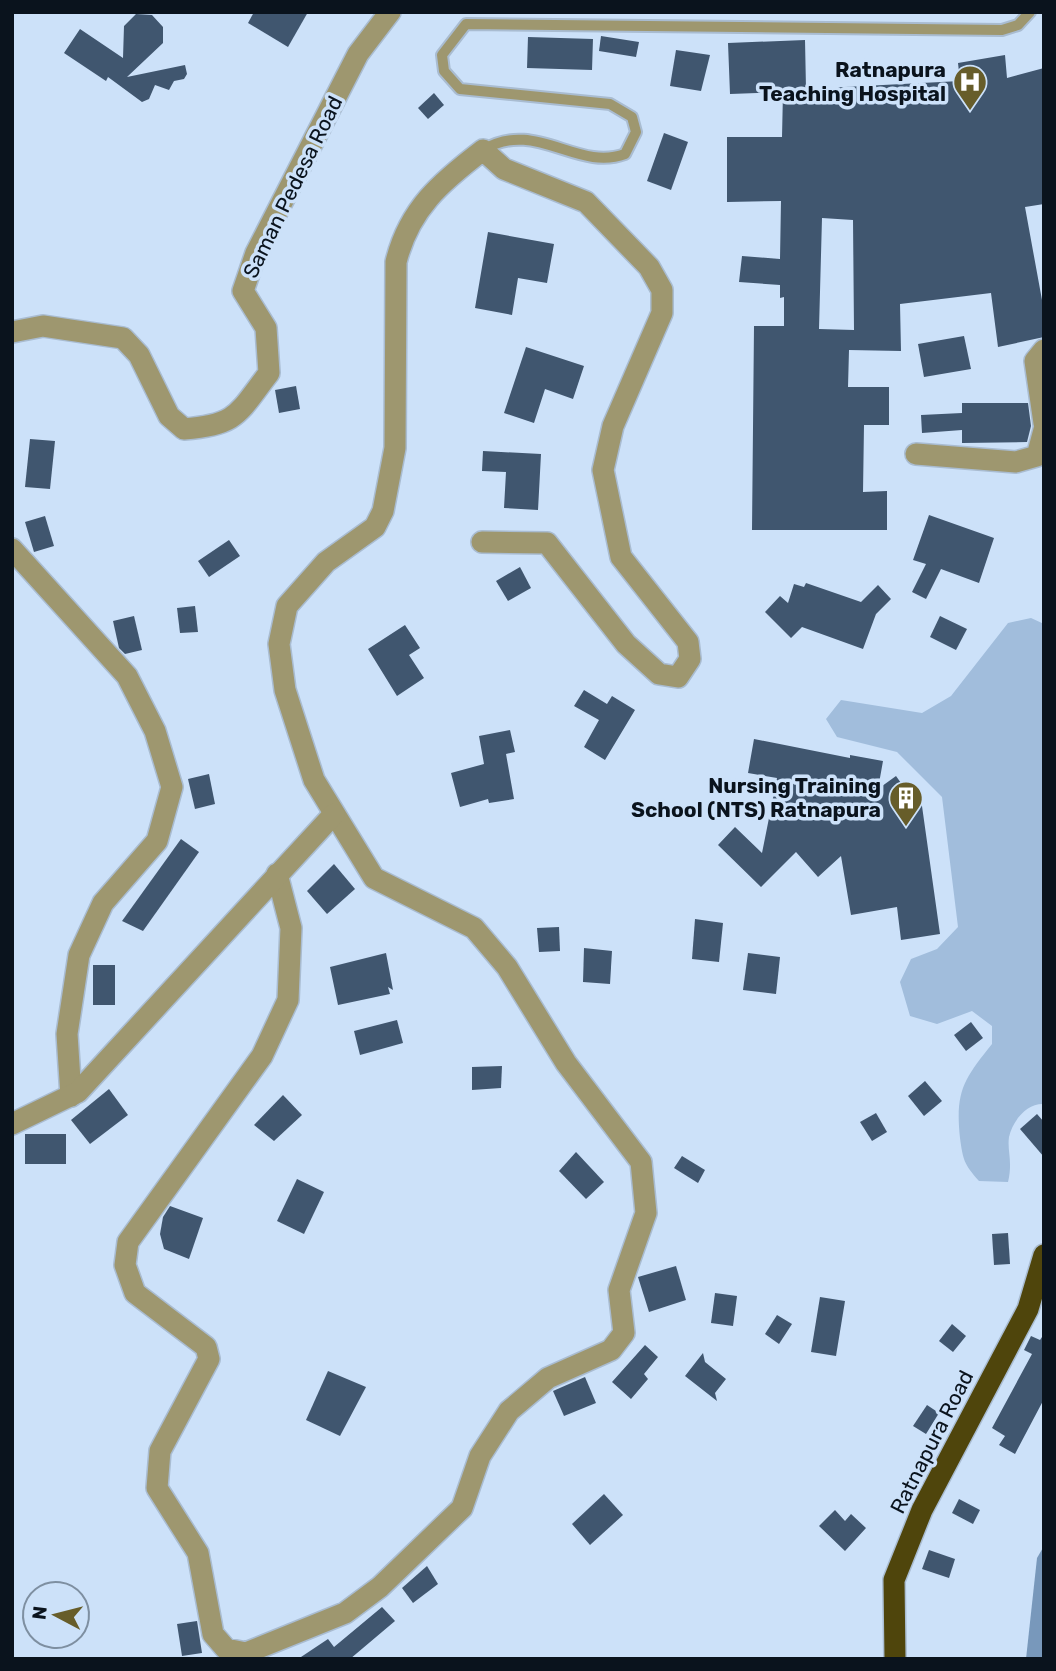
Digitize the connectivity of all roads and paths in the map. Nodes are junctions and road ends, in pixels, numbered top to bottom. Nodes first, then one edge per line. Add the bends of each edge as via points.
1 (390, 12) edge
2 (1030, 12) edge
3 (483, 150) junction
4 (12, 332) edge
5 (1044, 349) edge
6 (1044, 423) edge
7 (1044, 430) edge
8 (916, 454) dead end
9 (482, 542) dead end
10 (12, 549) edge
11 (334, 814) junction
12 (277, 874) junction
13 (71, 1096) junction
14 (12, 1124) edge
15 (1044, 1255) edge
16 (895, 1659) edge

1 - 4 street, Saman Pedesa Road via 358,54 256,253 243,290 266,328 269,373 233,420 215,427 184,429 169,416 139,355 123,338 43,326
2 - 3 lane via 1018,25 1002,30 466,24 442,55 444,71 460,89 610,104 632,117 636,132 625,154 609,160 522,137 499,140
3 - 9 street via 504,169 586,202 649,267 662,290 662,313 613,426 603,470 621,557 688,642 690,659 678,677 659,674 626,644 547,543
3 - 11 street via 439,183 403,233 396,262 395,448 383,511 375,527 326,562 287,606 279,644 285,690 314,780
5 - 6 street via 1035,361
7 - 8 street via 1037,456 1016,462
10 - 13 street via 127,676 155,731 172,787 157,841 103,903 79,955 66,1034
11 - 12 street
11 - 12 street via 374,878 474,928 507,967 566,1063 641,1162 646,1213 618,1290 624,1333 611,1350 548,1378 509,1411 480,1455 462,1508 380,1587 345,1613 246,1653 226,1648 213,1634 198,1553 158,1488 160,1451 209,1359 206,1348 135,1293 125,1265 128,1242 262,1056 288,1000 291,928
12 - 13 street
13 - 14 street
15 - 16 highway, Ratnapura Road via 1028,1309 922,1510 894,1580

